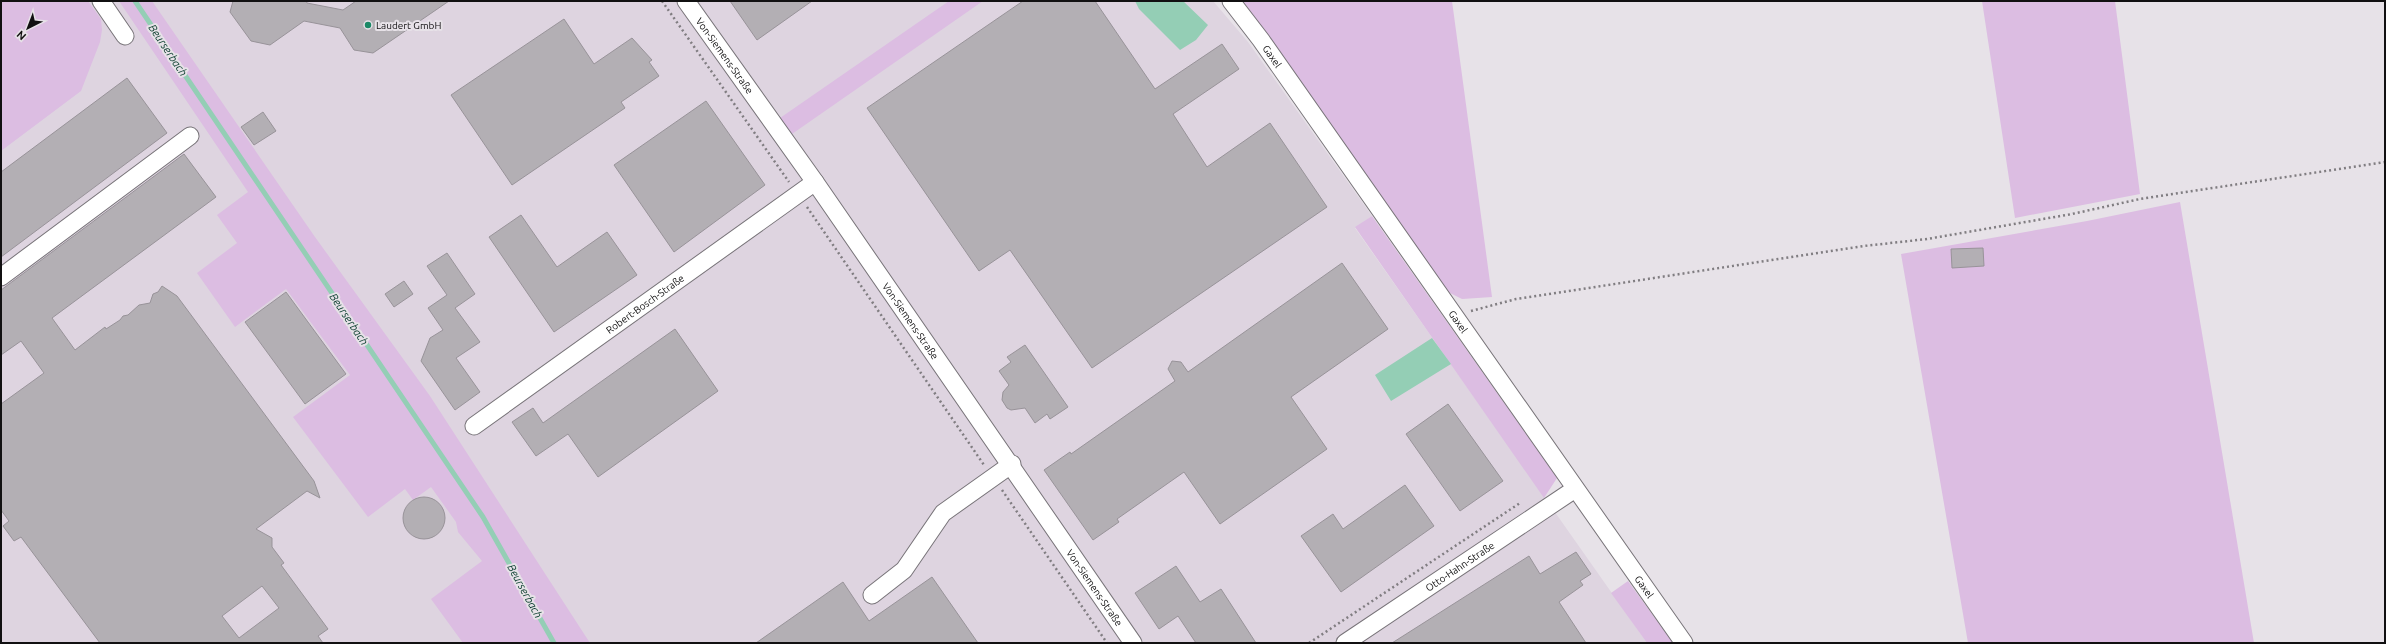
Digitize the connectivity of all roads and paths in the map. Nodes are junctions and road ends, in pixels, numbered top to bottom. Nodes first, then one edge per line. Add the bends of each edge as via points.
1 (102, 1) edge
2 (662, 1) edge
3 (686, 1) edge
4 (1231, 1) edge
5 (125, 36) dead end
6 (190, 136) dead end
7 (2385, 162) edge
8 (815, 182) junction
9 (798, 194) junction
10 (1, 277) edge
11 (1456, 318) junction
12 (474, 426) dead end
13 (1012, 464) junction
14 (993, 478) junction
15 (1575, 489) junction
16 (872, 595) dead end
17 (1107, 643) edge
18 (1133, 643) edge
19 (1345, 643) edge
20 (1684, 643) edge

1 - 5 street
2 - 9 path
3 - 8 street, Von-Siemens-Straße
4 - 11 street, Gaxel
6 - 10 street
7 - 11 path via 2154,197 1927,239 1864,246 1516,298 1488,305
8 - 9 street, Robert-Bosch-Straße
8 - 13 street, Von-Siemens-Straße
9 - 12 street, Robert-Bosch-Straße
9 - 14 path
11 - 15 street, Gaxel
13 - 14 street
13 - 18 street, Von-Siemens-Straße
14 - 16 street via 943,513 904,570
14 - 17 path
15 - 19 street, Otto-Hahn-Straße
15 - 20 street, Gaxel

